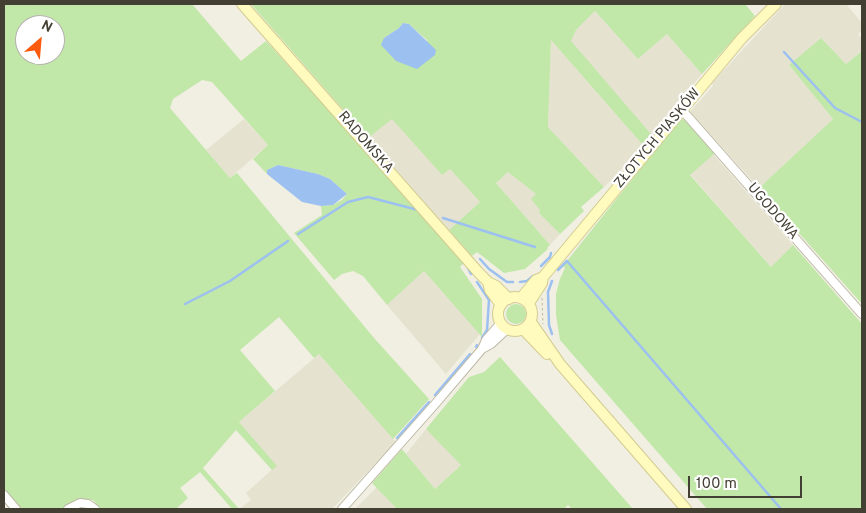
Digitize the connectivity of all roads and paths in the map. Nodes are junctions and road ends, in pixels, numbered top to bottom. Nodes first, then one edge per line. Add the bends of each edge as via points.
1 (242, 4) edge
2 (776, 4) edge
3 (682, 110) junction
4 (525, 301) junction
5 (505, 302) junction
6 (862, 314) edge
7 (504, 326) junction
8 (527, 326) junction
9 (4, 494) edge
10 (94, 508) edge
11 (16, 509) edge
12 (68, 509) edge
13 (342, 509) edge
14 (686, 509) edge

1 - 5 street, RADOMSKA via 488,282 490,290
2 - 3 street, ZŁOTYCH PIASKÓW via 742,38
3 - 4 street, ZŁOTYCH PIASKÓW via 543,277 536,280
3 - 6 street, UGODOWA
4 - 5 street
4 - 8 street via 532,311
5 - 7 street via 498,314
7 - 8 street via 515,332
7 - 13 street
8 - 14 street via 554,353 560,364
9 - 11 street
10 - 12 street via 80,504

